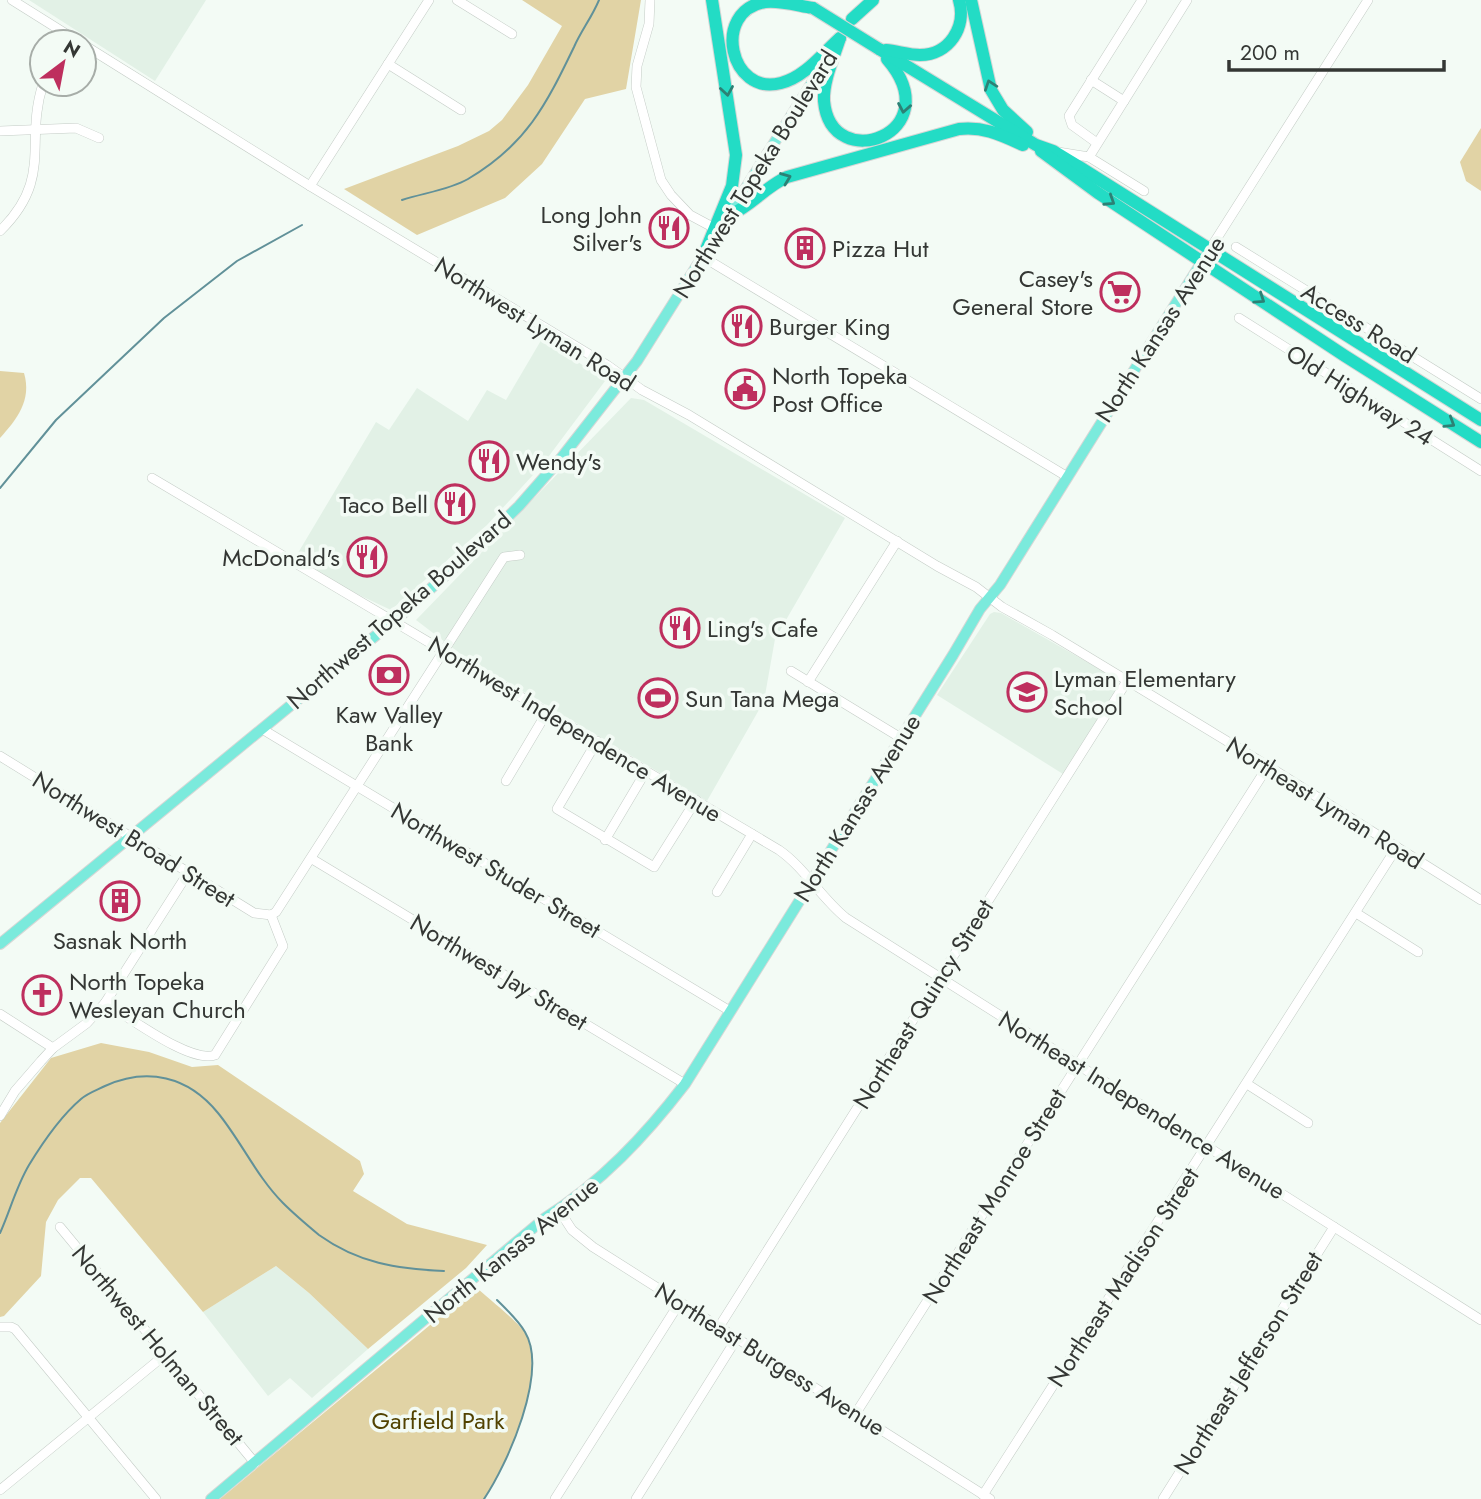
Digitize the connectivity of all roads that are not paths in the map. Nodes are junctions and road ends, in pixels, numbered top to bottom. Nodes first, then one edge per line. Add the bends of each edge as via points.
1 (12, 0) edge
2 (429, 0) edge
3 (457, 0) edge
4 (650, 0) edge
5 (712, 0) edge
6 (800, 0) edge
7 (857, 0) edge
8 (864, 0) edge
9 (873, 0) edge
10 (959, 0) edge
11 (971, 0) edge
12 (1142, 0) edge
13 (1187, 0) edge
14 (1368, 0) edge
15 (810, 4) edge
16 (852, 19) junction
17 (51, 28) edge
18 (512, 34) dead end
19 (840, 38) junction
20 (879, 48) junction
21 (98, 54) edge
22 (388, 64) junction
23 (1091, 80) junction
24 (39, 98) edge
25 (1124, 101) junction
26 (461, 110) dead end
27 (37, 128) junction
28 (0, 131) edge
29 (99, 138) dead end
30 (1097, 143) junction
31 (1049, 153) junction
32 (1089, 157) junction
33 (310, 186) junction
34 (1144, 191) dead end
35 (730, 215) junction
36 (718, 230) junction
37 (0, 231) edge
38 (1236, 247) dead end
39 (1210, 249) junction
40 (703, 257) junction
41 (1203, 261) junction
42 (1239, 318) dead end
43 (625, 377) junction
44 (1481, 399) edge
45 (1481, 420) edge
46 (1481, 442) edge
47 (1481, 471) edge
48 (1066, 476) junction
49 (152, 478) dead end
50 (897, 541) junction
51 (520, 555) dead end
52 (989, 597) junction
53 (394, 621) junction
54 (443, 650) junction
55 (791, 671) dead end
56 (1127, 681) junction
57 (808, 682) junction
58 (547, 712) junction
59 (262, 729) junction
60 (901, 738) junction
61 (597, 741) junction
62 (0, 756) edge
63 (1268, 766) junction
64 (646, 771) junction
65 (506, 781) dead end
66 (358, 787) junction
67 (696, 800) junction
68 (752, 834) junction
69 (131, 837) junction
70 (606, 840) junction
71 (1397, 847) junction
72 (312, 859) junction
73 (188, 873) junction
74 (811, 882) junction
75 (717, 892) dead end
76 (1481, 900) edge
77 (1356, 913) junction
78 (271, 915) junction
79 (0, 944) edge
80 (1418, 952) dead end
81 (940, 977) junction
82 (105, 1003) junction
83 (730, 1011) junction
84 (0, 1014) edge
85 (53, 1048) junction
86 (1077, 1064) junction
87 (685, 1084) junction
88 (1247, 1084) junction
89 (0, 1116) edge
90 (1308, 1123) dead end
91 (1207, 1146) junction
92 (559, 1210) junction
93 (60, 1227) dead end
94 (1334, 1227) junction
95 (680, 1302) junction
96 (1481, 1320) edge
97 (0, 1327) edge
98 (719, 1327) junction
99 (737, 1339) junction
100 (166, 1354) junction
101 (856, 1413) junction
102 (88, 1418) junction
103 (255, 1463) junction
104 (0, 1490) edge
105 (987, 1497) edge
106 (156, 1499) edge
107 (211, 1499) edge
108 (555, 1499) edge
109 (636, 1499) edge
110 (1163, 1499) edge

1 - 17 street
2 - 22 street
3 - 18 street
4 - 36 street via 636,87 661,180 690,215
5 -> 36 highway via 736,155
6 - 15 highway
7 - 16 highway
8 - 16 main road, Northwest Topeka Boulevard
9 - 16 highway
10 - 20 highway via 959,27 939,51 920,55
31 -> 11 highway via 997,102 987,77
12 - 23 street
13 - 25 street
14 - 39 street, North Kansas Avenue
15 - 19 highway via 766,2 745,13 731,41 739,67 759,81 779,84 799,75
15 - 20 highway, bridge
16 - 19 main road, Northwest Topeka Boulevard
20 -> 19 highway via 901,78 906,97 903,116 881,139 862,142 840,133 824,100
19 - 35 main road, Northwest Topeka Boulevard
20 - 31 highway
21 - 33 street, Northwest Lyman Road
22 - 26 street
22 - 33 street
23 - 25 street
23 - 30 street via 1068,119
24 - 27 street
25 - 30 street
27 - 28 street
27 - 29 street via 76,128
27 - 37 street via 30,186 18,211
30 - 32 street
31 - 32 street
35 -> 31 highway via 787,177 959,129 993,132
31 - 39 highway
31 -> 41 highway
32 - 34 street
33 - 43 street, Northwest Lyman Road
35 - 36 main road, Northwest Topeka Boulevard
36 - 40 highway
38 - 44 street, Access Road
39 - 41 main road, North Kansas Avenue
39 - 45 highway
40 - 43 main road, Northwest Topeka Boulevard
40 - 48 street
41 -> 46 highway
41 - 48 main road, North Kansas Avenue
42 - 47 street, Old Highway 24
43 - 50 street, Northwest Lyman Road
43 - 53 main road, Northwest Topeka Boulevard via 519,506
48 - 52 main road, North Kansas Avenue
49 - 53 street, Northwest Independence Avenue
50 - 52 street, Northwest Lyman Road
50 - 57 street
51 - 54 street via 504,557
52 - 56 street, Northeast Lyman Road
52 - 60 main road, North Kansas Avenue
53 - 54 street, Northwest Independence Avenue
53 - 59 main road, Northwest Topeka Boulevard
54 - 58 street, Northwest Independence Avenue
54 - 66 street
55 - 57 street
56 - 63 street, Northeast Lyman Road
56 - 81 street, Northeast Quincy Street
57 - 60 street
58 - 61 street, Northwest Independence Avenue
58 - 65 street
59 - 66 street, Northwest Studer Street
59 - 69 main road, Northwest Topeka Boulevard
60 - 74 main road, North Kansas Avenue
61 - 64 street, Northwest Independence Avenue
61 - 70 street via 556,809
62 - 69 street, Northwest Broad Street
63 - 71 street, Northeast Lyman Road
63 - 86 street, Northeast Monroe Street
64 - 67 street, Northwest Independence Avenue
64 - 70 street
66 - 72 street
66 - 83 street, Northwest Studer Street
67 - 68 street, Northwest Independence Avenue
67 - 70 street via 654,867
68 - 74 street, Northwest Independence Avenue via 786,855
68 - 75 street
69 - 73 street, Northwest Broad Street
69 - 79 main road, Northwest Topeka Boulevard
71 - 76 street, Northeast Lyman Road
71 - 77 street, Northeast Madison Street
72 - 78 street
72 - 87 street, Northwest Jay Street
73 - 78 street, Northwest Broad Street via 254,913
73 - 82 street
74 - 81 street, Northeast Independence Avenue via 846,918
74 - 83 main road, North Kansas Avenue
77 - 80 street
77 - 88 street, Northeast Madison Street
78 - 82 street via 283,946 215,1055 189,1053
81 - 86 street, Northeast Independence Avenue
81 - 98 street, Northeast Quincy Street
82 - 85 street
83 - 87 main road, North Kansas Avenue
84 - 85 street
85 - 89 street via 20,1084
86 - 91 street, Northeast Independence Avenue
86 - 101 street, Northeast Monroe Street
87 - 92 main road, North Kansas Avenue via 611,1169
88 - 90 street
88 - 91 street, Northeast Madison Street
91 - 94 street, Northeast Independence Avenue
91 - 105 street, Northeast Madison Street
92 - 95 street, Northeast Burgess Avenue via 584,1240
92 - 103 main road, North Kansas Avenue
93 - 100 street, Northwest Holman Street
94 - 96 street, Northeast Independence Avenue
94 - 110 street, Northeast Jefferson Street
95 - 98 street, Northeast Burgess Avenue
95 - 108 street
97 - 102 street via 15,1329
98 - 99 street, Northeast Burgess Avenue
99 - 101 street, Northeast Burgess Avenue
99 - 109 street
100 - 102 street
100 - 103 street, Northwest Holman Street
101 - 105 street, Northeast Burgess Avenue
102 - 104 street
102 - 106 street
103 - 107 main road, North Kansas Avenue

